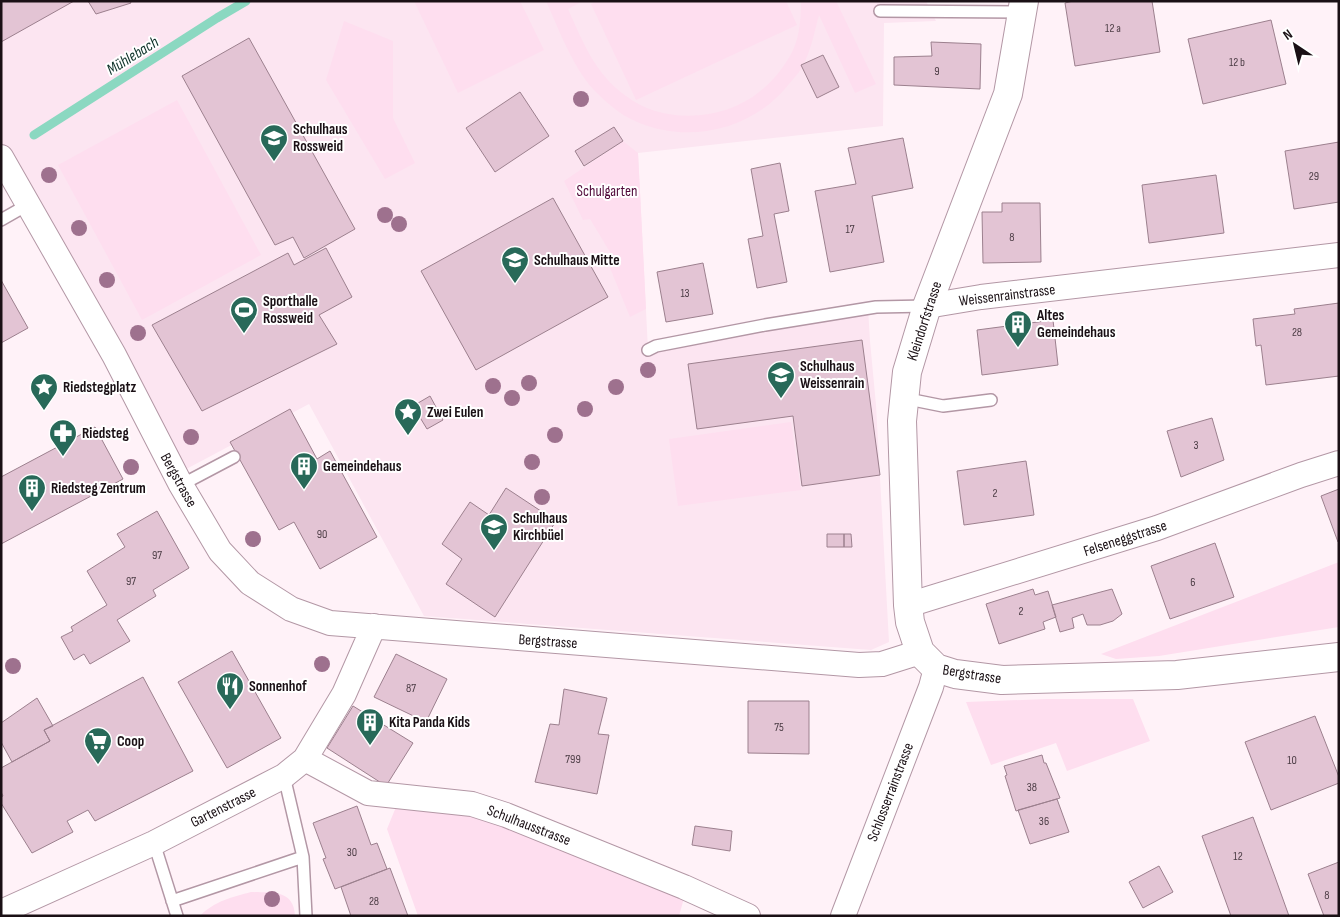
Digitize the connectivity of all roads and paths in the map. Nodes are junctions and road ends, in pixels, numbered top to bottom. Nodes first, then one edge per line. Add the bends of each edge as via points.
1 (1023, 7) edge
2 (880, 11) dead end
3 (1, 157) edge
4 (29, 204) junction
5 (1, 220) edge
6 (1339, 254) edge
7 (927, 306) junction
8 (648, 350) dead end
9 (903, 398) junction
10 (991, 400) dead end
11 (234, 457) dead end
12 (1339, 463) edge
13 (181, 485) junction
14 (908, 605) junction
15 (374, 626) junction
16 (1339, 657) edge
17 (928, 660) junction
18 (305, 759) junction
19 (284, 776) junction
20 (154, 843) junction
21 (303, 857) junction
22 (172, 901) junction
23 (1, 912) edge
24 (176, 916) edge
25 (306, 916) edge
26 (748, 916) edge
27 (843, 916) edge

1 - 2 lane
1 - 7 street, Kleindorfstrasse via 1008,94
3 - 4 street, Bergstrasse
4 - 5 lane
4 - 13 street, Bergstrasse via 114,355
6 - 7 street, Weissenrainstrasse
7 - 8 lane, Weissenrainstrasse via 876,306
7 - 9 street, Kleindorfstrasse via 907,372
9 - 10 lane via 943,406
9 - 14 street, Kleindorfstrasse
11 - 13 lane
12 - 14 street, Felseneggstrasse via 1157,528
13 - 15 street, Bergstrasse via 220,551 250,583 291,609 330,623
14 - 17 street, Kleindorfstrasse via 910,622
15 - 17 street, Bergstrasse via 859,665
15 - 18 street, Gartenstrasse via 344,694
16 - 17 street, Bergstrasse via 1167,676 1002,680 954,674
17 - 27 street, Schlosserrainstrasse via 931,686
18 - 19 street, Gartenstrasse
18 - 26 street, Schulhausstrasse via 368,793 472,804 506,815
19 - 20 street, Gartenstrasse
19 - 21 lane
20 - 22 lane
20 - 23 street, Gartenstrasse
21 - 22 lane
21 - 25 lane
22 - 24 lane

